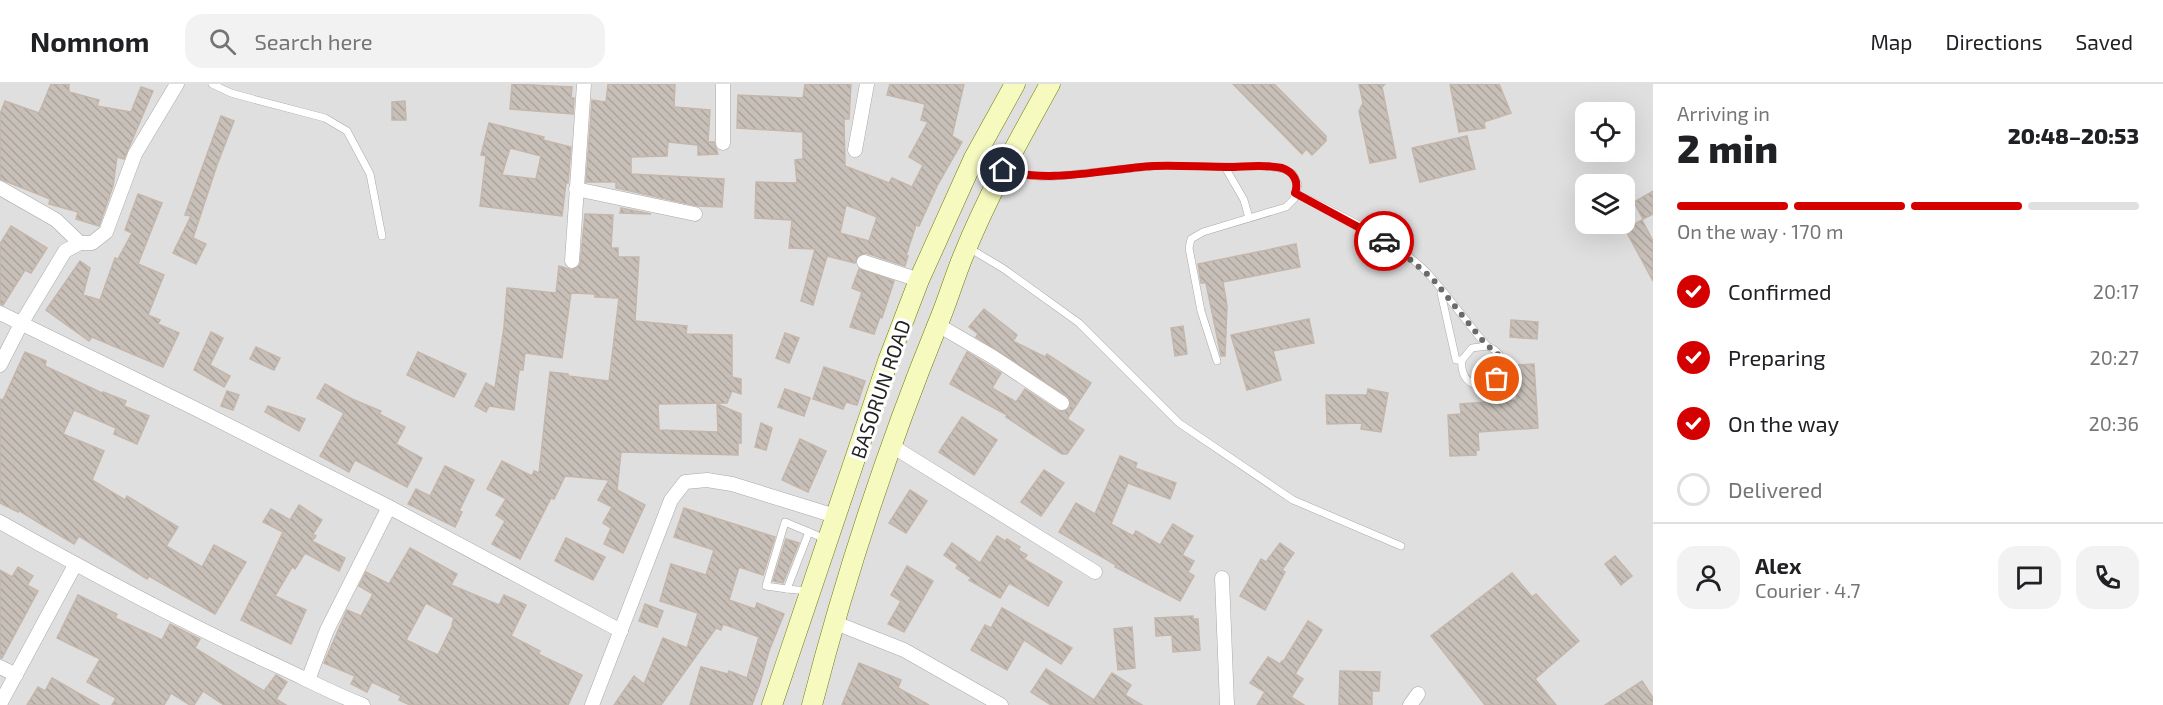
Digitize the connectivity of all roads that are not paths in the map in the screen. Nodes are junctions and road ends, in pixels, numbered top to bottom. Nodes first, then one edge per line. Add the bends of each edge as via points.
1 (212, 84) edge
2 (584, 84) edge
3 (723, 84) edge
4 (867, 84) edge
5 (1015, 84) edge
6 (1050, 84) edge
7 (174, 85) edge
8 (723, 143) dead end
9 (855, 150) dead end
10 (1225, 167) junction
11 (1003, 170) junction
12 (0, 188) edge
13 (576, 189) junction
14 (1295, 193) junction
15 (695, 214) dead end
16 (1250, 218) junction
17 (382, 236) dead end
18 (81, 243) junction
19 (967, 247) junction
20 (572, 261) dead end
21 (864, 262) dead end
22 (919, 280) junction
23 (1441, 290) junction
24 (0, 313) edge
25 (21, 324) junction
26 (938, 325) junction
27 (1487, 346) junction
28 (1462, 360) junction
29 (888, 361) junction
30 (1217, 361) dead end
31 (0, 364) edge
32 (918, 370) junction
33 (1062, 403) dead end
34 (892, 446) junction
35 (389, 507) junction
36 (836, 516) junction
37 (0, 522) edge
38 (809, 532) junction
39 (828, 539) junction
40 (1401, 546) dead end
41 (75, 565) junction
42 (1095, 572) dead end
43 (1222, 578) dead end
44 (787, 589) junction
45 (810, 591) junction
46 (833, 622) junction
47 (621, 631) junction
48 (0, 667) edge
49 (16, 675) junction
50 (308, 680) junction
51 (336, 700) edge
52 (0, 704) edge
53 (363, 705) edge
54 (592, 705) edge
55 (772, 705) edge
56 (812, 705) edge
57 (1000, 705) edge
58 (1227, 705) edge

1 - 17 lane via 231,93 326,118 347,131 370,174
2 - 13 street
3 - 8 street
4 - 9 street
5 - 22 main road, BASORUN ROAD via 974,158
6 - 11 main road, BASORUN ROAD
7 - 18 street via 135,154 106,232 92,243
10 - 11 lane via 1154,166 1048,177 1022,176
10 - 14 lane via 1284,169 1293,174 1298,185
10 - 16 lane
11 - 19 main road, BASORUN ROAD
12 - 18 street via 56,220
13 - 15 street
13 - 20 street
14 - 16 lane via 1286,207
14 - 23 lane via 1401,252
16 - 30 lane via 1191,239 1189,249 1202,311
18 - 25 street via 65,251
19 - 26 main road, BASORUN ROAD
19 - 40 lane via 1079,323 1179,423 1293,500
21 - 22 street
22 - 29 main road, BASORUN ROAD
23 - 27 lane
23 - 28 lane via 1456,360
24 - 25 street
25 - 31 street
25 - 35 street
26 - 32 main road, BASORUN ROAD
26 - 33 street
27 - 28 lane via 1472,348
27 - 28 lane via 1501,360 1501,374 1492,384 1471,384 1462,373
29 - 32 main road
29 - 36 main road, BASORUN ROAD
32 - 34 main road, BASORUN ROAD
34 - 42 street
34 - 46 main road, BASORUN ROAD
35 - 47 street
35 - 50 street via 327,630
36 - 39 main road, BASORUN ROAD
36 - 47 street via 732,484 685,482 671,500
37 - 41 street
38 - 39 lane
38 - 44 lane
38 - 44 lane via 785,522 766,586
39 - 45 main road, BASORUN ROAD
41 - 49 street
41 - 50 street via 222,641
43 - 58 street
44 - 45 lane
45 - 55 main road, BASORUN ROAD
46 - 56 main road, BASORUN ROAD
46 - 57 street via 904,650
47 - 54 street
48 - 49 street
49 - 52 street
50 - 51 street
51 - 53 street

